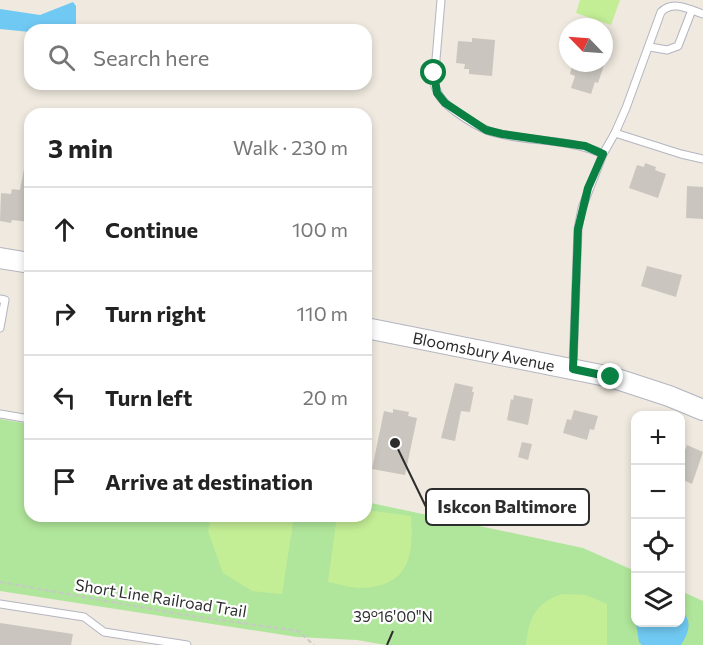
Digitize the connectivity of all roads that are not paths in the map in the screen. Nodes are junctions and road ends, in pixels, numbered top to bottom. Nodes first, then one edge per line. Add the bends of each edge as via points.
1 (441, 0) edge
2 (692, 10) junction
3 (703, 14) edge
4 (650, 47) junction
5 (615, 133) junction
6 (603, 154) junction
7 (703, 159) edge
8 (0, 258) edge
9 (24, 262) edge
10 (0, 299) edge
11 (0, 328) edge
12 (372, 329) edge
13 (573, 369) junction
14 (703, 410) edge
15 (0, 414) edge
16 (24, 418) edge
17 (0, 604) edge
18 (187, 645) edge

1 - 6 lane via 434,83 445,103 486,130 585,146
2 - 3 lane
2 - 4 lane via 678,46 667,50
2 - 4 lane via 674,4 666,6
4 - 5 lane
5 - 6 lane
5 - 7 lane
6 - 13 lane via 588,188 578,229
8 - 9 main road
10 - 11 lane via 5,300
12 - 13 main road, Bloomsbury Avenue
13 - 14 main road, Bloomsbury Avenue via 641,386
15 - 16 lane
17 - 18 lane via 84,617 104,632

